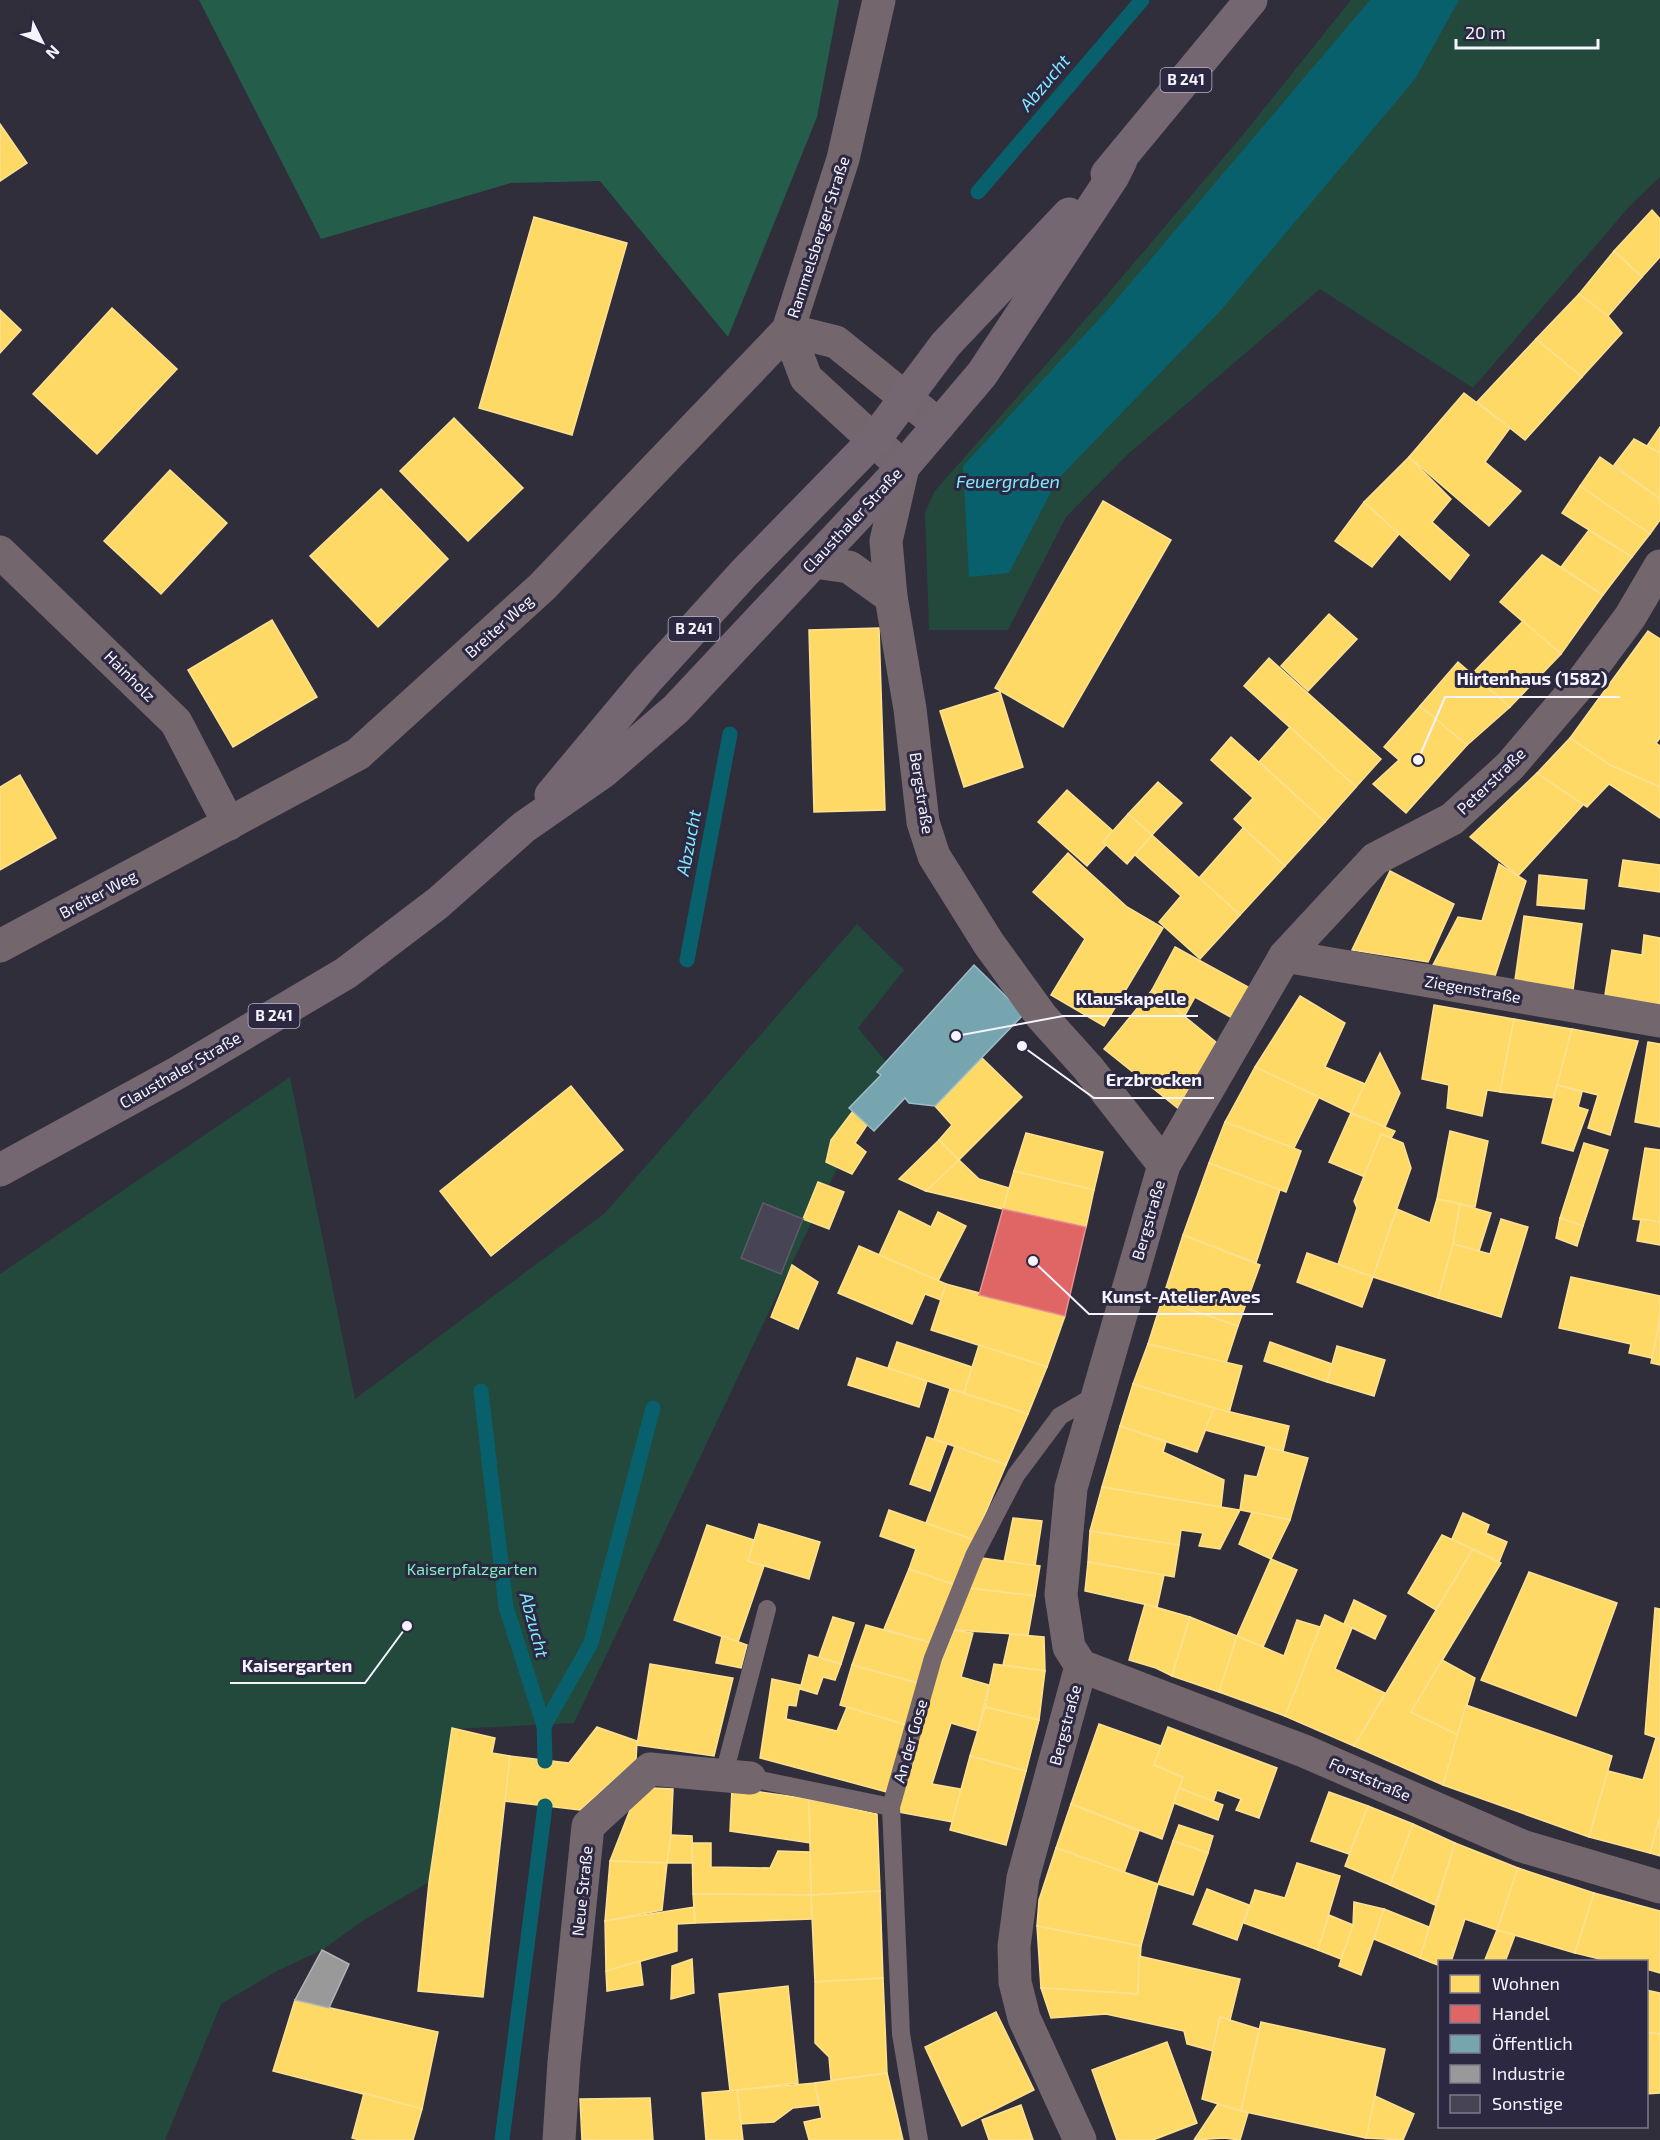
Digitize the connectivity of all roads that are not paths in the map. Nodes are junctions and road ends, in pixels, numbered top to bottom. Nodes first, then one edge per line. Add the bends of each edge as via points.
1 (879, 0) edge
2 (1251, 0) edge
3 (1120, 160) junction
4 (788, 330) junction
5 (907, 398) junction
6 (939, 425) junction
7 (874, 440) junction
8 (903, 467) junction
9 (0, 552) edge
10 (814, 562) junction
11 (1660, 566) edge
12 (891, 597) junction
13 (229, 824) junction
14 (524, 827) junction
15 (0, 946) edge
16 (1285, 957) junction
17 (1660, 1021) edge
18 (1164, 1165) junction
19 (0, 1170) edge
20 (1098, 1394) junction
21 (767, 1609) dead end
22 (1081, 1666) junction
23 (737, 1776) junction
24 (891, 1807) junction
25 (1660, 1887) edge
26 (559, 2140) edge
27 (919, 2140) edge
28 (1080, 2140) edge

1 - 4 street, Rammelsberger Straße via 843,159
2 - 3 main road, Clausthaler Straße / B 241
3 - 5 main road, Clausthaler Straße / B 241 via 946,344
3 - 6 main road, Clausthaler Straße / B 241 via 1112,178 982,374
4 - 5 street, Rammelsberger Straße via 836,342
4 - 7 street via 806,378
4 - 13 street, Breiter Weg via 542,587 358,754
5 - 6 street, Rammelsberger Straße
5 - 7 main road, Clausthaler Straße / B 241
6 - 8 main road, Clausthaler Straße / B 241
7 - 8 street
7 - 14 main road, Clausthaler Straße / B 241 via 744,573 647,680
8 - 10 main road, Clausthaler Straße / B 241
8 - 12 street, Bergstraße via 886,541
9 - 13 street, Hainholz via 176,722
10 - 12 street via 849,567
10 - 14 main road, Clausthaler Straße / B 241 via 676,709 603,772
11 - 16 street, Peterstraße via 1630,617 1584,680 1510,766 1452,819 1375,859
12 - 18 street, Bergstraße via 910,709 923,822 934,856 989,944 1042,1017 1088,1068
13 - 15 street, Breiter Weg
14 - 19 main road, Clausthaler Straße / B 241 via 438,903 346,974
16 - 17 street, Ziegenstraße
16 - 18 street, Bergstraße
18 - 20 street, Bergstraße
20 - 22 street, Bergstraße via 1071,1488 1061,1595 1069,1647
20 - 24 lane, An der Gose via 1060,1416 1016,1475 974,1556 933,1658
21 - 23 lane
22 - 25 street, Forststraße via 1304,1751 1522,1846
22 - 28 street, Bergstraße via 1023,1878 1014,1947 1015,1982 1024,2018
23 - 24 lane, Neue Straße
23 - 26 street, Neue Straße via 650,1769 588,1826
24 - 27 lane, An der Gose via 901,2034

